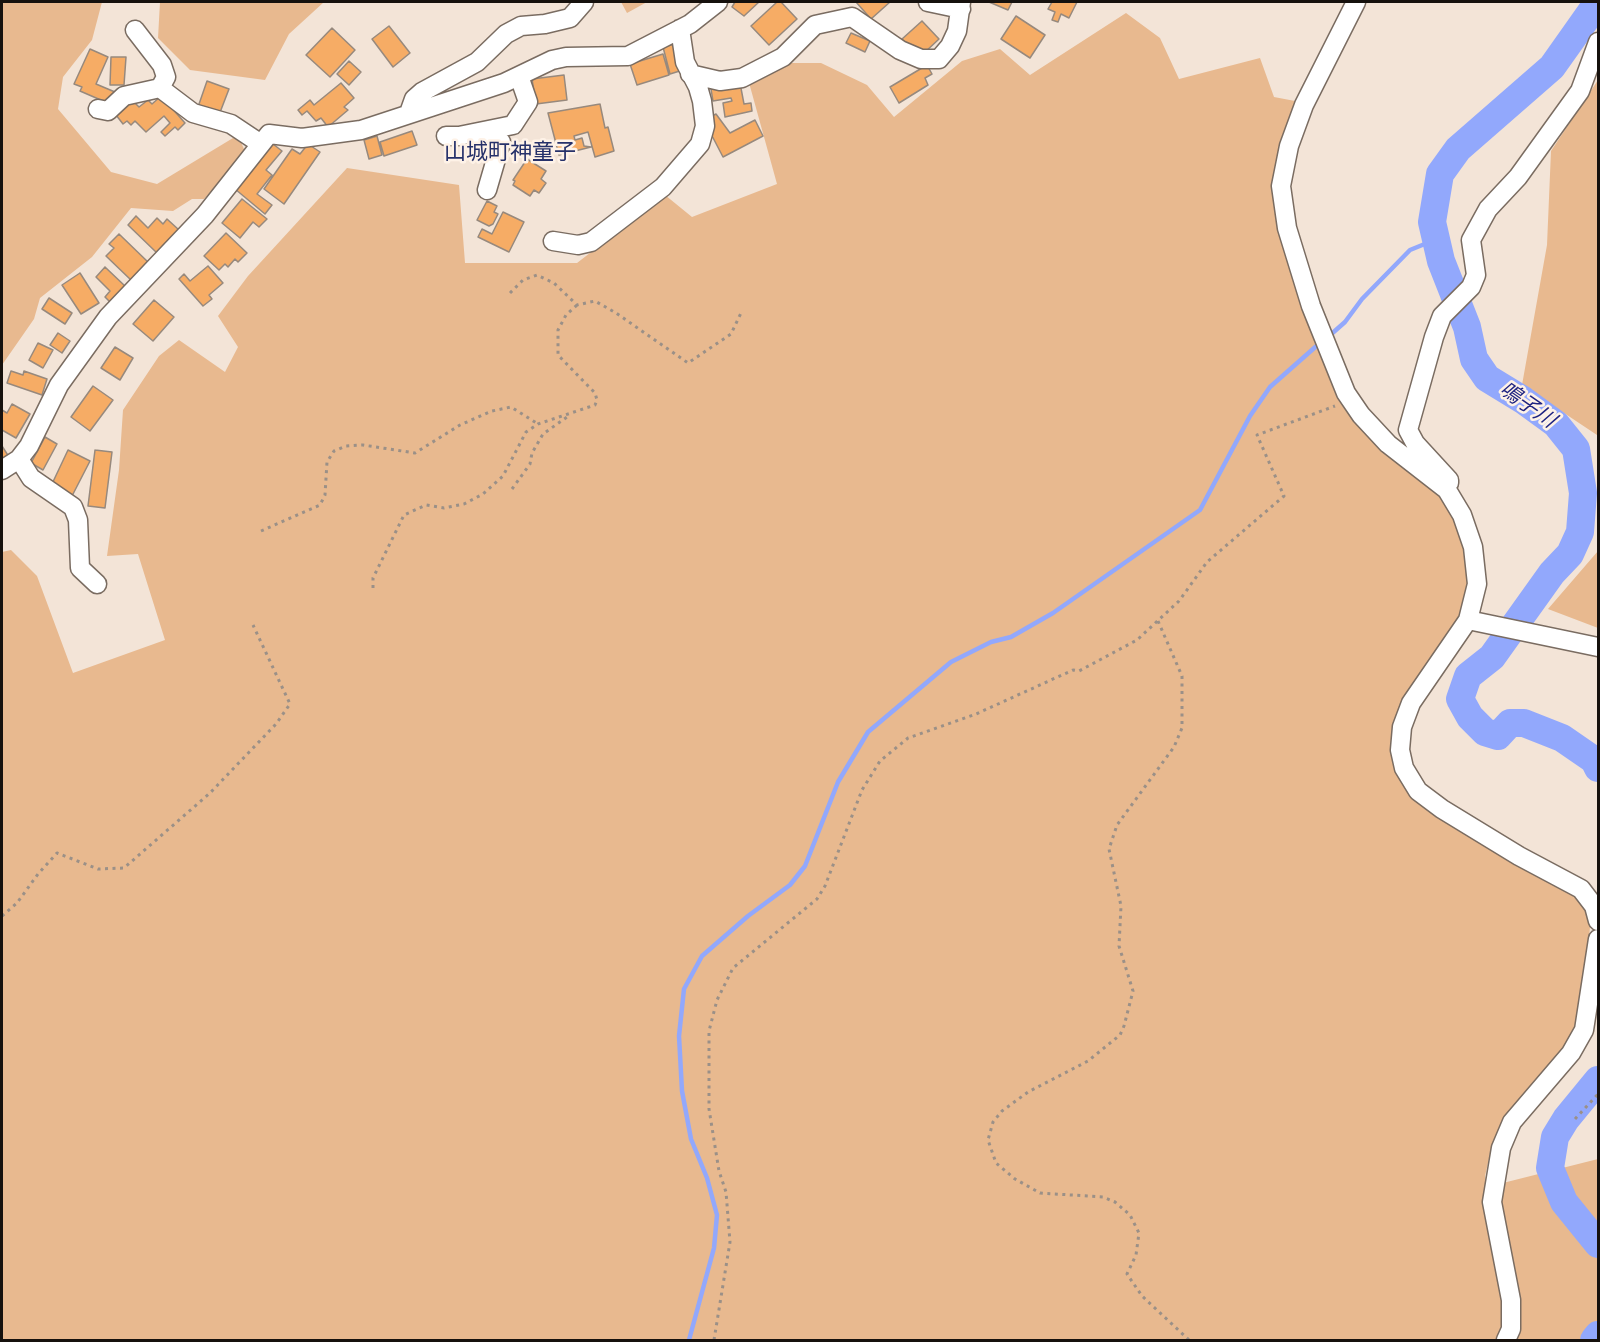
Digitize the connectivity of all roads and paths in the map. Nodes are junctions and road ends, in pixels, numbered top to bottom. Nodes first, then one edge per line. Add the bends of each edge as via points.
1 (584, 2) edge
2 (718, 2) edge
3 (928, 2) edge
4 (1356, 2) edge
5 (961, 5) edge
6 (680, 29) junction
7 (135, 30) dead end
8 (1599, 42) edge
9 (690, 74) junction
10 (519, 76) junction
11 (160, 88) junction
12 (98, 109) dead end
13 (409, 113) junction
14 (476, 132) junction
15 (446, 136) dead end
16 (261, 144) junction
17 (487, 190) dead end
18 (553, 241) dead end
19 (510, 293) dead end
20 (577, 305) junction
21 (741, 313) dead end
22 (1351, 401) junction
23 (574, 414) junction
24 (538, 424) junction
25 (20, 459) junction
26 (2, 470) edge
27 (512, 489) dead end
28 (1447, 490) junction
29 (261, 531) dead end
30 (97, 584) dead end
31 (373, 588) dead end
32 (1468, 620) junction
33 (1158, 621) junction
34 (253, 625) dead end
35 (1599, 647) edge
36 (2, 916) edge
37 (1599, 921) edge
38 (1599, 939) edge
39 (1599, 1094) edge
40 (1575, 1119) dead end
41 (714, 1341) edge
42 (1189, 1341) edge
43 (1506, 1341) edge

1 - 13 street via 570,18 521,26 506,34 477,62 422,92 414,99
2 - 6 street
3 - 5 street
4 - 22 street via 1304,105 1289,146 1281,186 1287,228 1311,306
5 - 9 street via 954,39 939,59 921,59 900,50 852,17 815,25 783,57 742,78 720,81
6 - 9 street
6 - 10 street via 628,56 566,57
7 - 11 street via 162,65 166,77
8 - 28 street via 1580,91 1518,177 1488,209 1471,240 1476,275 1471,287 1442,316 1434,337 1408,430 1449,480
9 - 18 street via 698,87 705,126 700,144 690,158 663,188 591,242 578,245
10 - 13 street
10 - 14 street via 528,102 513,125
11 - 12 street via 124,96 108,111
11 - 16 street via 193,113 231,124
13 - 16 street via 379,125 334,135 269,135
14 - 15 street
14 - 17 street via 479,139 501,142
16 - 25 street via 205,216 108,317 59,385
19 - 20 path via 523,280 537,275 554,283
20 - 21 path via 595,301 688,363 731,334
20 - 23 path via 558,330 558,355 595,393 597,400 595,405
22 - 28 street via 1388,444
22 - 33 path via 1257,435 1284,495 1207,562 1179,602
23 - 24 path
23 - 27 path via 543,434 530,464
24 - 29 path via 511,406 460,425 415,453 363,444 346,446 334,451 327,462 325,495 320,505
24 - 31 path via 526,432 503,476 483,494 464,504 444,508 426,505 404,515 373,578
25 - 26 street
25 - 30 street via 32,478 73,507 78,520 80,568
28 - 32 street via 1462,515 1473,547 1477,584
32 - 35 street
32 - 37 street via 1411,703 1402,728 1400,750 1404,768 1418,791 1442,808 1581,889
33 - 41 path via 1137,640 1079,671 1073,670 976,714 908,738 880,761 862,790 817,899 734,968 717,1000 710,1031 709,1108 726,1192 730,1242
33 - 42 path via 1182,676 1182,728 1174,747 1117,825 1108,849 1121,906 1119,946 1133,991 1124,1026 1120,1035 1088,1061 1028,1092 1002,1111 993,1122 988,1140 996,1163 1040,1194 1103,1197 1130,1215 1139,1233 1136,1255 1127,1274 1142,1296
34 - 36 path via 290,704 276,724 210,793 124,868 98,869 57,854
38 - 43 street via 1584,1030 1571,1053 1512,1122 1501,1148 1492,1202 1511,1300
39 - 40 path

